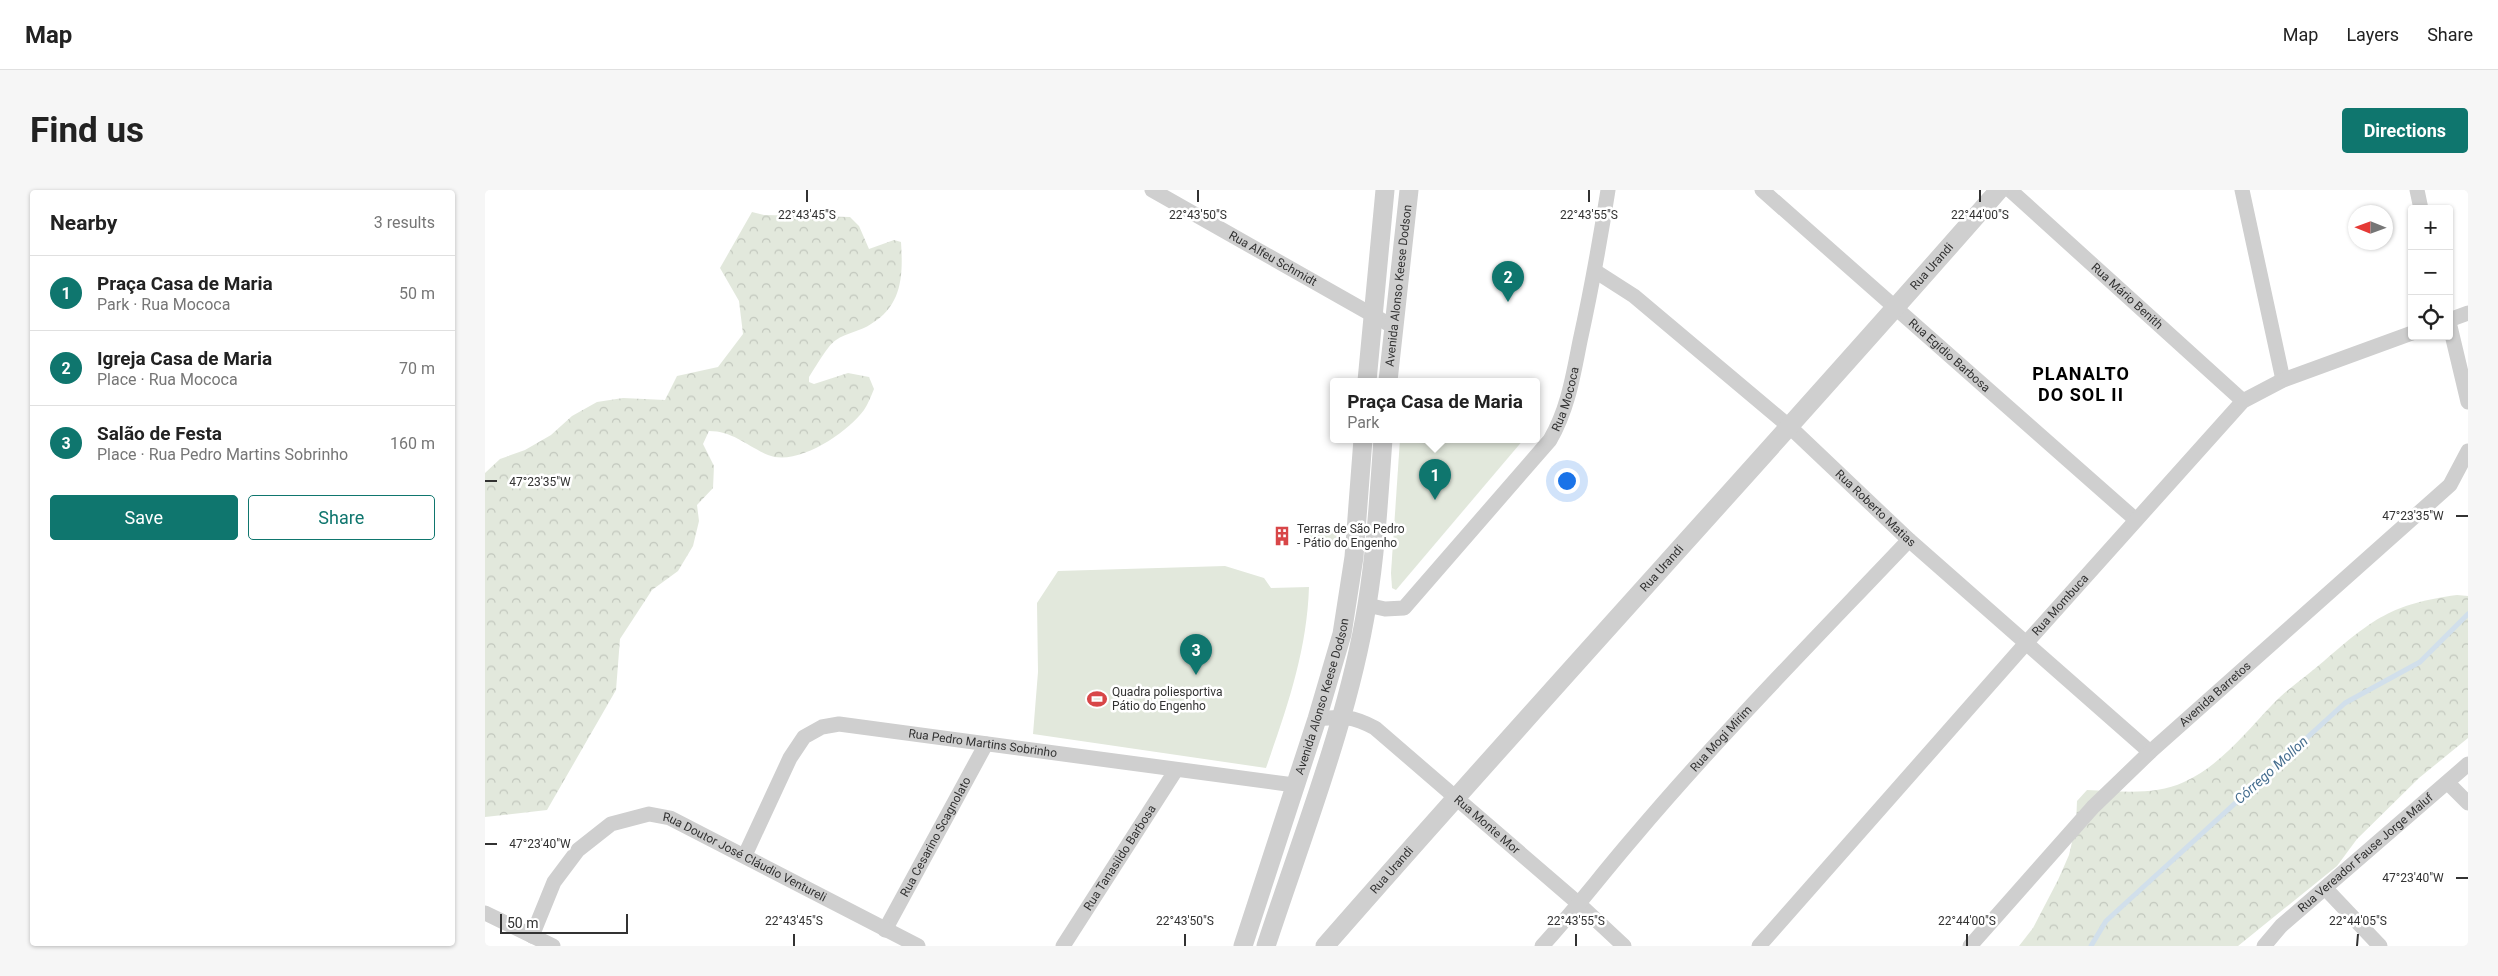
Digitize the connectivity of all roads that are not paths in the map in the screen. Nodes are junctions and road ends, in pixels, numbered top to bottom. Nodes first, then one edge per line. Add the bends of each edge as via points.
1 (1152, 190) edge
2 (1385, 190) edge
3 (1409, 190) edge
4 (1608, 190) edge
5 (1762, 190) edge
6 (1999, 190) edge
7 (2010, 190) edge
8 (2242, 190) edge
9 (2417, 190) edge
10 (2420, 205) edge
11 (1595, 271) junction
12 (1896, 306) junction
13 (2468, 313) edge
14 (1372, 316) junction
15 (2453, 319) edge
16 (1392, 326) junction
17 (2408, 334) edge
18 (2453, 338) edge
19 (1367, 378) edge
20 (1388, 378) edge
21 (2283, 380) junction
22 (2243, 401) junction
23 (2468, 402) edge
24 (1791, 428) junction
25 (1363, 443) edge
26 (1383, 443) edge
27 (2468, 451) edge
28 (2136, 520) junction
29 (1909, 540) junction
30 (1367, 605) junction
31 (2027, 642) junction
32 (1341, 716) junction
33 (1317, 719) junction
34 (986, 744) junction
35 (2150, 752) junction
36 (2468, 764) edge
37 (1176, 770) junction
38 (2448, 783) junction
39 (1294, 785) junction
40 (1456, 797) junction
41 (2468, 803) edge
42 (745, 855) junction
43 (2326, 889) junction
44 (1579, 904) junction
45 (485, 913) edge
46 (885, 930) junction
47 (532, 936) junction
48 (553, 946) edge
49 (918, 946) edge
50 (1063, 946) edge
51 (1243, 946) edge
52 (1266, 946) edge
53 (1325, 946) edge
54 (1542, 946) edge
55 (1624, 946) edge
56 (1759, 946) edge
57 (1970, 946) edge
58 (2264, 946) edge
59 (2380, 946) edge

1 - 14 street, Rua Alfeu Schmidt
2 - 14 street, Avenida Alonso Keese Dodson
3 - 16 street, Avenida Alonso Keese Dodson
4 - 11 street, Rua Mococa
5 - 12 street, Rua Egidio Barbosa
6 - 12 street, Rua Urandi
7 - 22 street, Rua Mário Benith
8 - 21 street
9 - 10 street
11 - 24 street, Rua Roberto Matias via 1634,296
11 - 30 street, Rua Mococa via 1568,400 1550,440 1404,608 1385,609
12 - 24 street, Rua Urandi
12 - 28 street, Rua Egidio Barbosa
13 - 15 street
14 - 16 street, Rua Alfeu Schmidt
14 - 19 street, Avenida Alonso Keese Dodson
16 - 20 street, Avenida Alonso Keese Dodson
17 - 21 street, Rua Mombuca
18 - 23 street
21 - 22 street, Rua Mombuca
22 - 28 street, Rua Mombuca
24 - 29 street, Rua Roberto Matias
24 - 40 street, Rua Urandi
25 - 33 street, Avenida Alonso Keese Dodson via 1348,601 1342,634
26 - 30 street, Avenida Alonso Keese Dodson
27 - 35 street, Avenida Barretos via 2450,485
28 - 31 street, Rua Mombuca
29 - 31 street, Rua Roberto Matias
29 - 44 street, Rua Mogi Mirim via 1633,838
30 - 32 street, Avenida Alonso Keese Dodson
31 - 35 street, Rua Roberto Matias
31 - 56 street, Rua Mombuca
32 - 33 street
32 - 40 street, Rua Monte Mor via 1361,720 1375,728
32 - 52 street, Avenida Alonso Keese Dodson
33 - 39 street, Avenida Alonso Keese Dodson
34 - 37 street, Rua Pedro Martins Sobrinho
34 - 42 street, Rua Pedro Martins Sobrinho via 839,724 822,727 804,737 790,758
34 - 46 street, Rua Cesarino Scagnolato
35 - 57 street, Avenida Barretos via 2093,808
36 - 38 street, Rua Vereador Fause Jorge Maluf
37 - 39 street, Rua Pedro Martins Sobrinho
37 - 50 street, Rua Tanasildo Barbosa
38 - 41 street
38 - 43 street, Rua Vereador Fause Jorge Maluf
39 - 51 street, Avenida Alonso Keese Dodson
40 - 44 street, Rua Monte Mor
40 - 53 street, Rua Urandi
42 - 46 street, Rua Doutor José Cláudio Ventureli
42 - 47 street, Rua Doutor José Cláudio Ventureli via 670,818 649,814 611,824 578,850 554,882
43 - 58 street, Rua Vereador Fause Jorge Maluf via 2281,926
43 - 59 street
44 - 54 street, Rua Mogi Mirim
44 - 55 street, Rua Monte Mor
45 - 47 street
46 - 49 street, Rua Doutor José Cláudio Ventureli
47 - 48 street

